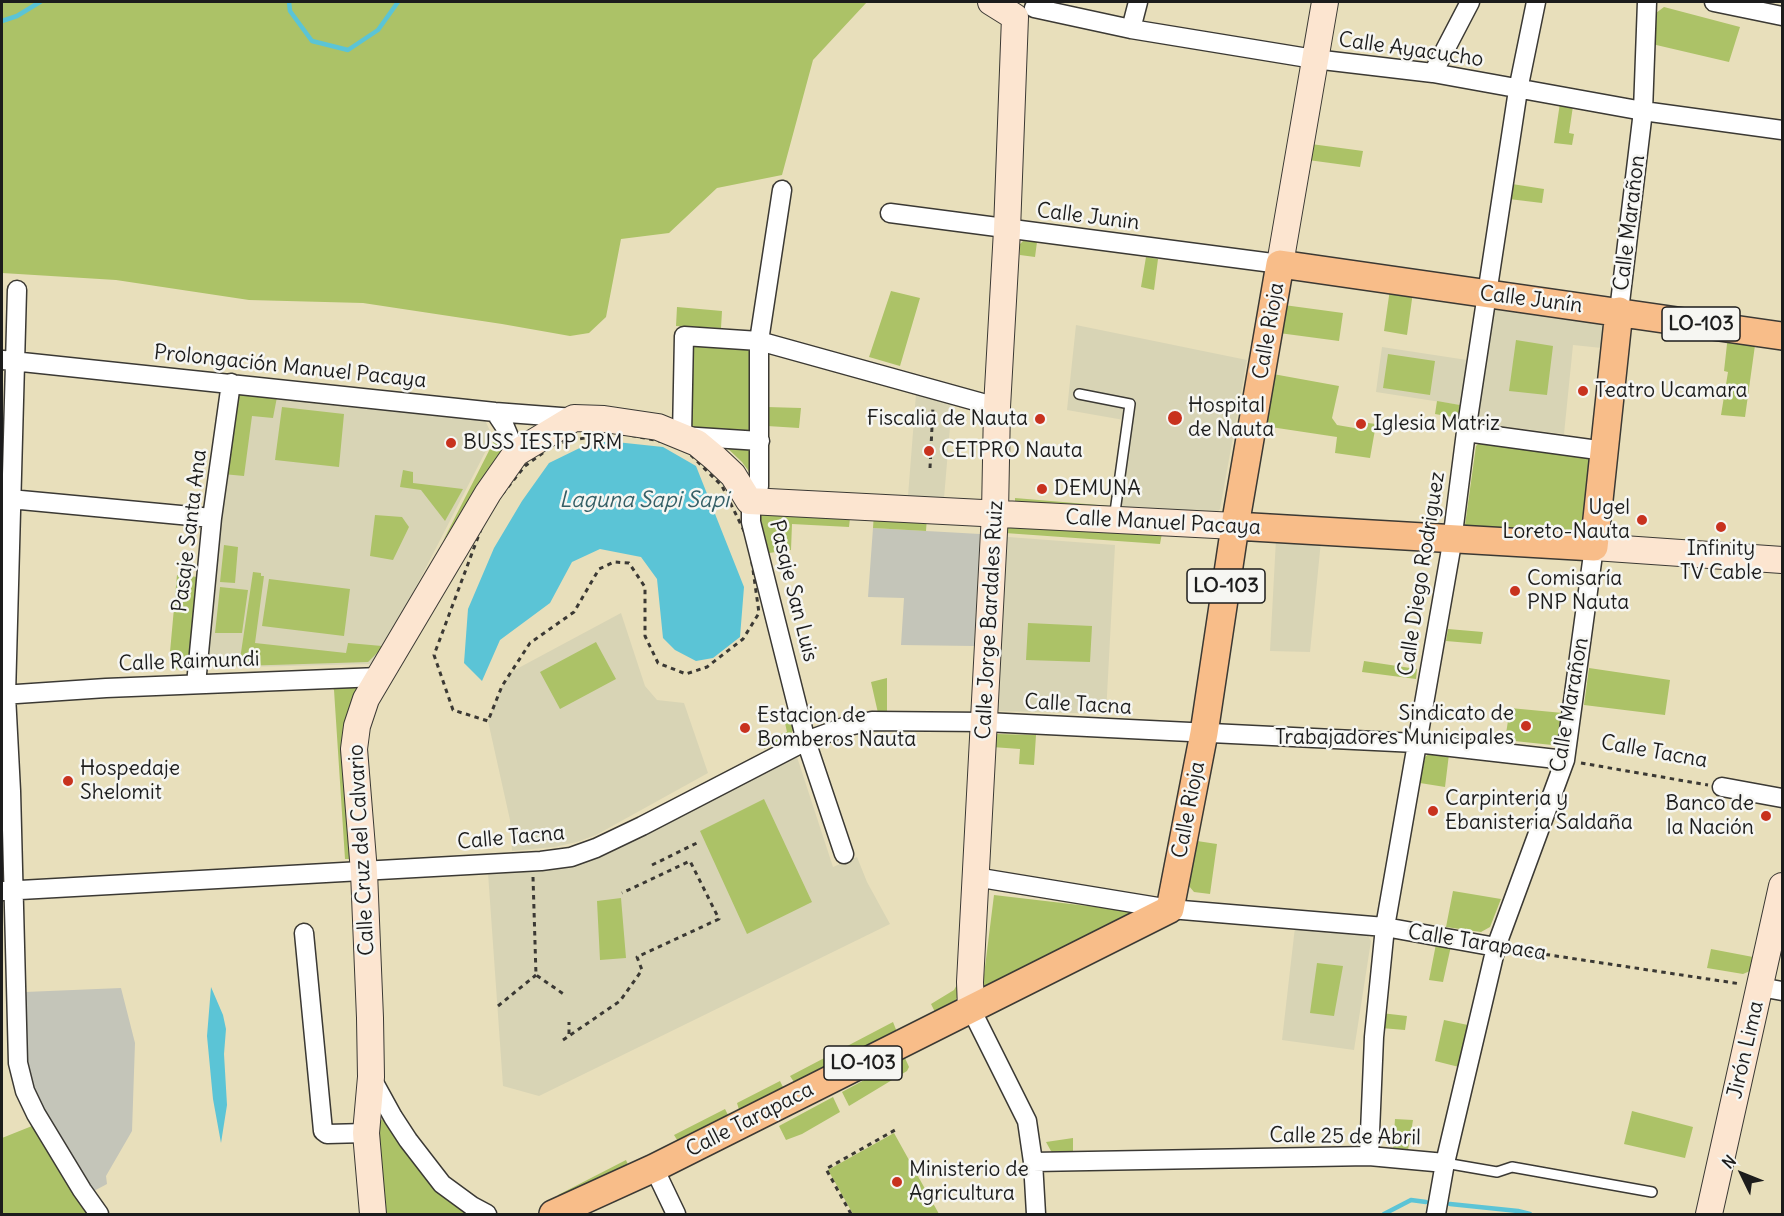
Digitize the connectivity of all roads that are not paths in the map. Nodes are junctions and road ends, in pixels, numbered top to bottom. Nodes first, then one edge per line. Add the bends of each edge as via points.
1 (991, 2) edge
2 (1138, 2) edge
3 (1325, 2) edge
4 (1470, 2) edge
5 (1536, 2) edge
6 (1647, 2) edge
7 (1714, 2) edge
8 (1034, 8) dead end
9 (1782, 16) edge
10 (1131, 29) junction
11 (1314, 59) junction
12 (1434, 73) junction
13 (1518, 90) junction
14 (1643, 111) junction
15 (1782, 130) edge
16 (782, 190) dead end
17 (890, 213) dead end
18 (1007, 230) junction
19 (1280, 264) junction
20 (17, 290) dead end
21 (1488, 294) junction
22 (1619, 311) junction
23 (1782, 336) edge
24 (759, 341) junction
25 (7, 360) edge
26 (231, 384) junction
27 (1079, 394) dead end
28 (997, 407) junction
29 (495, 412) junction
30 (574, 418) junction
31 (1466, 432) junction
32 (682, 436) junction
33 (760, 441) junction
34 (1605, 451) junction
35 (516, 453) junction
36 (10, 499) junction
37 (753, 501) junction
38 (995, 513) junction
39 (212, 518) junction
40 (1114, 520) junction
41 (1235, 526) junction
42 (1452, 540) junction
43 (1594, 547) junction
44 (1782, 560) edge
45 (379, 677) junction
46 (196, 684) junction
47 (4, 695) edge
48 (985, 722) junction
49 (1204, 733) junction
50 (806, 741) junction
51 (1416, 743) junction
52 (1564, 760) junction
53 (1722, 787) road end
54 (1782, 798) edge
55 (844, 854) dead end
56 (363, 872) junction
57 (975, 877) junction
58 (1782, 886) edge
59 (8, 891) edge
60 (1170, 909) junction
61 (1385, 927) junction
62 (304, 933) dead end
63 (1496, 947) junction
64 (1771, 989) edge
65 (971, 1009) junction
66 (371, 1077) junction
67 (366, 1133) junction
68 (1369, 1156) junction
69 (1033, 1162) junction
70 (1445, 1163) junction
71 (654, 1168) junction
72 (1652, 1192) dead end
73 (99, 1215) edge
74 (373, 1215) edge
75 (488, 1215) edge
76 (553, 1215) edge
77 (676, 1215) edge
78 (1036, 1215) edge
79 (1436, 1215) edge
80 (1709, 1215) edge

1 - 18 street, Calle Jorge Bardales Ruiz via 1015,17
2 - 10 street
3 - 11 street, Calle Rioja
4 - 12 street
5 - 13 street, Calle Diego Rodriguez
6 - 14 street, Calle Marañon
7 - 9 street
8 - 10 street, Calle Ayacucho
10 - 11 street, Calle Ayacucho
11 - 12 street, Calle Ayacucho
11 - 19 street, Calle Rioja
12 - 13 street, Calle Ayacucho
13 - 14 street, Calle Ayacucho
13 - 21 street, Calle Diego Rodriguez
14 - 15 street, Calle Ayacucho
14 - 22 street, Calle Marañon
16 - 24 street, Pasaje San Luis
17 - 18 street, Calle Junin
18 - 19 street, Calle Junin
18 - 28 street, Calle Jorge Bardales Ruiz
19 - 21 main road, Calle Junín / LO-103
19 - 41 main road, Calle Rioja / LO-103
20 - 25 street
21 - 22 main road, Calle Junín / LO-103
21 - 31 street, Calle Diego Rodriguez
22 - 23 main road, Calle Junín / LO-103
22 - 34 main road, Calle Marañon
24 - 28 street
24 - 32 street via 684,336
24 - 33 street, Pasaje San Luis
25 - 26 street, Prolongación Manuel Pacaya
25 - 36 street
26 - 29 street, Prolongación Manuel Pacaya
26 - 39 street, Pasaje Santa Ana
27 - 40 lane via 1130,404
28 - 38 street, Calle Jorge Bardales Ruiz
29 - 30 street, Prolongación Manuel Pacaya
29 - 35 street
30 - 32 street via 631,422
30 - 35 street, Calle Cruz del Calvario
31 - 34 street
31 - 42 street, Calle Diego Rodriguez
32 - 33 street
32 - 37 street via 716,458 740,484 749,501
33 - 37 street, Pasaje San Luis via 759,486
34 - 43 main road, Calle Marañon
35 - 45 street, Calle Cruz del Calvario via 488,493
36 - 39 street
36 - 47 street
37 - 38 street, Calle Manuel Pacaya
37 - 50 street, Pasaje San Luis via 751,522
38 - 40 street, Calle Manuel Pacaya
38 - 48 street, Calle Jorge Bardales Ruiz
39 - 46 street, Pasaje Santa Ana
40 - 41 street, Calle Manuel Pacaya
41 - 42 main road, Calle Manuel Pacaya
41 - 49 main road, Calle Rioja / LO-103
42 - 43 main road, Calle Manuel Pacaya
42 - 51 street, Calle Diego Rodriguez
43 - 44 street, Calle Manuel Pacaya
43 - 52 street, Calle Marañon
45 - 46 street, Calle Raimundi
45 - 56 street, Calle Cruz del Calvario via 366,699 354,749
46 - 47 street, Calle Raimundi
47 - 59 street
48 - 49 street, Calle Tacna
48 - 50 street, Calle Tacna via 872,721
48 - 57 street, Calle Jorge Bardales Ruiz
49 - 51 street, Calle Tacna
49 - 60 main road, Calle Rioja / LO-103
50 - 55 street, Pasaje San Luis
50 - 56 street, Calle Tacna via 642,826 571,856
51 - 52 street, Calle Tacna
51 - 61 street, Calle Diego Rodriguez
52 - 63 street, Calle Marañon
53 - 54 street, Calle Tacna
56 - 59 street, Calle Tacna
56 - 66 street, Calle Cruz del Calvario
57 - 60 street, Calle Tarapaca
57 - 65 street, Calle Jorge Bardales Ruiz
58 - 64 street, Jirón Lima
59 - 73 street via 18,1063 25,1091
60 - 61 street, Calle Tarapaca
60 - 65 main road, Calle Tarapaca / LO-103
61 - 63 street, Calle Tarapaca
61 - 68 street, Calle Diego Rodriguez via 1374,1036
62 - 67 street via 323,1131
63 - 70 street, Calle Marañon
64 - 80 street, Jirón Lima
65 - 69 street via 1027,1121
65 - 71 main road, Calle Tarapaca / LO-103
66 - 67 street, Calle Cruz del Calvario
66 - 75 street via 408,1140 442,1184
67 - 74 street, Calle Cruz del Calvario
68 - 69 street, Calle 25 de Abril
68 - 70 street, Calle 25 de Abril
69 - 78 street
70 - 72 lane, Calle 25 de Abril via 1497,1172 1512,1167
70 - 79 street, Calle Marañon
71 - 76 main road, Calle Tarapaca / LO-103
71 - 77 street

